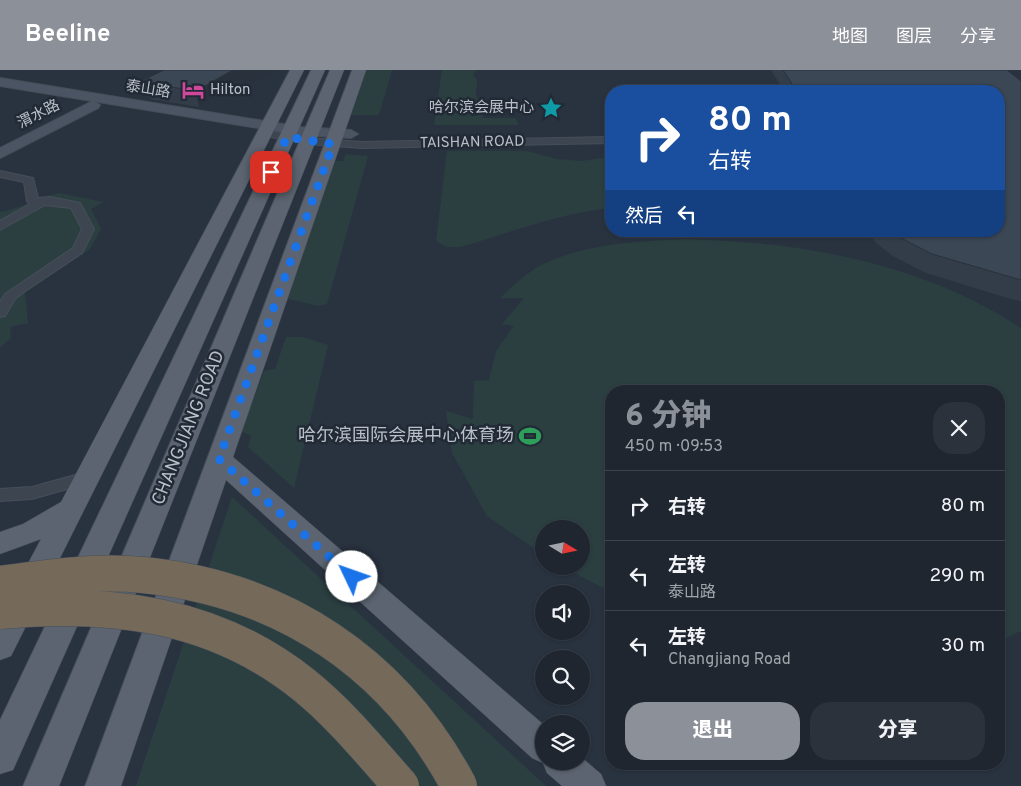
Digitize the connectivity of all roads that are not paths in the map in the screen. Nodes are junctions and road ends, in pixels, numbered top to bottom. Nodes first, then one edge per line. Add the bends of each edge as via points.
1 (298, 70) edge
2 (318, 70) edge
3 (337, 70) edge
4 (359, 70) edge
5 (0, 82) edge
6 (0, 90) edge
7 (93, 106) junction
8 (288, 133) junction
9 (340, 137) junction
10 (605, 140) edge
11 (0, 154) edge
12 (0, 174) edge
13 (41, 202) junction
14 (0, 226) edge
15 (0, 313) edge
16 (219, 459) junction
17 (86, 478) junction
18 (0, 495) edge
19 (70, 509) junction
20 (0, 543) edge
21 (0, 584) edge
22 (0, 611) edge
23 (0, 647) edge
24 (535, 739) edge
25 (0, 758) edge
26 (570, 770) edge
27 (41, 786) edge
28 (103, 786) edge
29 (401, 786) edge
30 (459, 786) edge
31 (588, 786) edge

1 - 8 main road
2 - 8 main road, CHANGJIANG ROAD
3 - 8 main road, CHANGJIANG ROAD
4 - 9 main road
5 - 8 main road, 泰山路
6 - 7 main road, 泰山路
7 - 8 main road, 泰山路
7 - 11 main road, 渭水路
8 - 9 main road, 泰山路
8 - 17 main road
8 - 25 main road, CHANGJIANG ROAD
8 - 27 main road, CHANGJIANG ROAD
9 - 10 street, TAISHAN ROAD
9 - 16 main road
12 - 13 street via 29,180 33,201
13 - 14 street
13 - 15 street via 50,200 76,205 88,229 78,250 20,288
16 - 24 main road
16 - 28 main road
17 - 18 street via 32,493
17 - 19 main road
19 - 20 main road via 33,531
19 - 23 main road
21 - 30 highway, bridge via 100,574 144,575 193,582 235,593 285,613 337,644 394,695 421,724
22 - 29 highway, bridge via 56,606 113,608 170,618 217,633 250,648 303,684 332,710
26 - 31 main road

